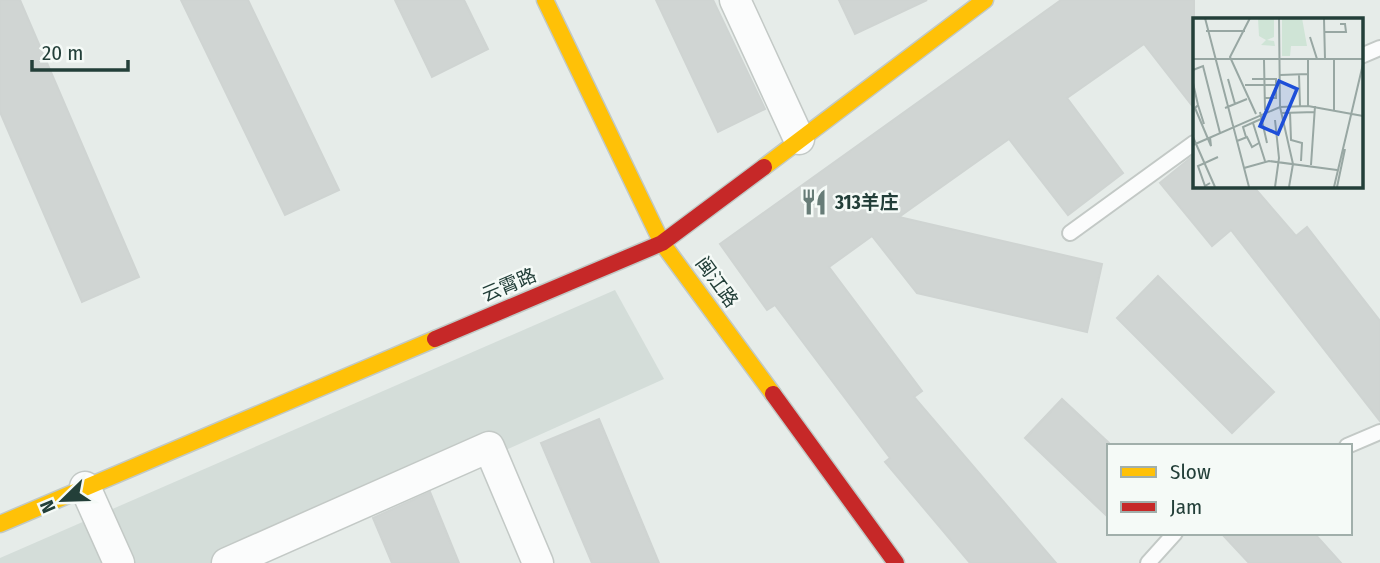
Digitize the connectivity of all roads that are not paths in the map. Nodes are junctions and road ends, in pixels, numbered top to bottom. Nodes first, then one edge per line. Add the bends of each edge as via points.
1 (545, 0) edge
2 (735, 0) edge
3 (985, 0) edge
4 (1380, 48) edge
5 (1362, 56) edge
6 (799, 139) junction
7 (1193, 144) edge
8 (1070, 233) dead end
9 (662, 243) junction
10 (1380, 432) edge
11 (1352, 444) edge
12 (85, 487) junction
13 (0, 524) edge
14 (1173, 535) edge
15 (119, 563) edge
16 (227, 563) edge
17 (538, 563) edge
18 (896, 563) edge
19 (1149, 563) edge

1 - 9 street, 闽江路
2 - 6 street
3 - 6 street, 云霄路
4 - 5 lane
6 - 9 street, 云霄路
7 - 8 lane
9 - 12 street, 云霄路
9 - 18 street, 闽江路
10 - 11 lane
12 - 13 street, 云霄路
12 - 15 street
14 - 19 lane
16 - 17 street via 489,447

